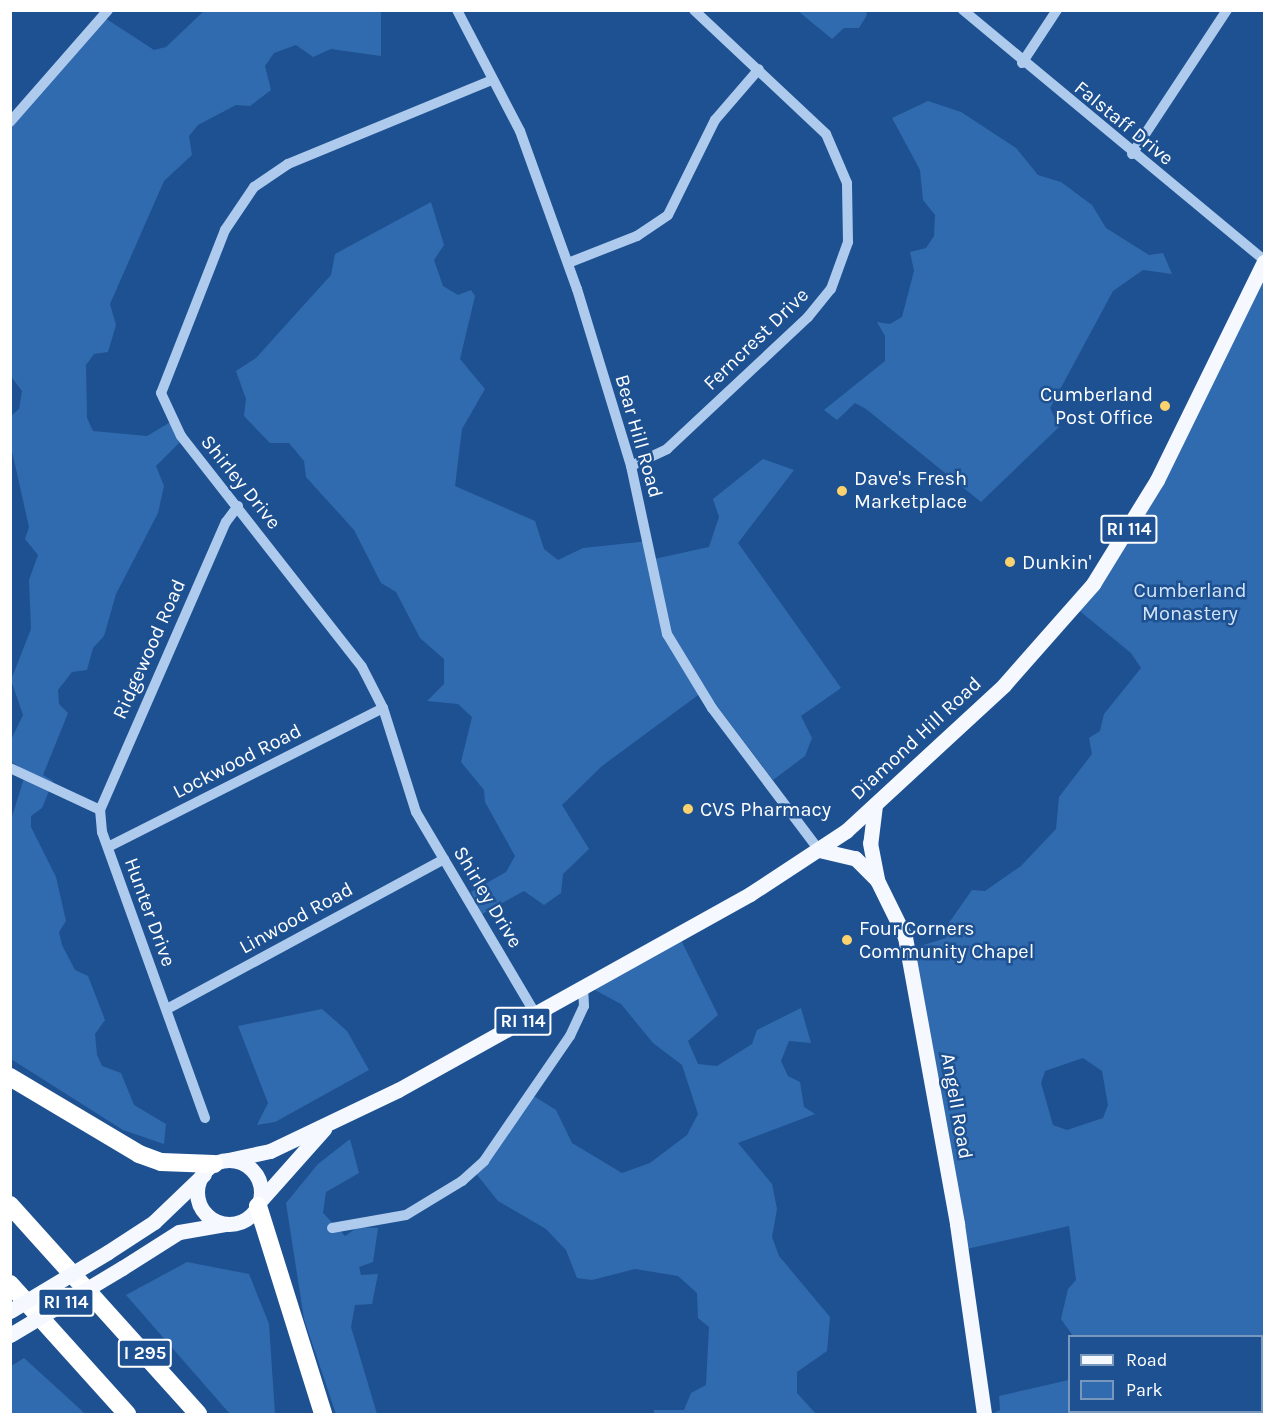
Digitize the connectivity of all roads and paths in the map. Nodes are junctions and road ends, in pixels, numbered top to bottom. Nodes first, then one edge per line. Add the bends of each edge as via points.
1 (108, 10) edge
2 (457, 10) edge
3 (694, 10) edge
4 (963, 10) edge
5 (1057, 10) edge
6 (1227, 10) edge
7 (1022, 63) junction
8 (759, 69) junction
9 (492, 80) junction
10 (10, 122) edge
11 (1132, 154) junction
12 (1264, 261) edge
13 (568, 263) junction
14 (631, 466) junction
15 (238, 506) junction
16 (383, 708) junction
17 (10, 768) edge
18 (875, 805) junction
19 (100, 810) junction
20 (108, 847) junction
21 (819, 850) junction
22 (444, 859) junction
23 (877, 879) junction
24 (583, 988) junction
25 (167, 1010) junction
26 (536, 1015) junction
27 (10, 1077) edge
28 (205, 1118) dead end
29 (330, 1123) junction
30 (215, 1166) junction
31 (259, 1204) junction
32 (10, 1205) edge
33 (229, 1223) junction
34 (332, 1228) dead end
35 (10, 1284) edge
36 (10, 1311) edge
37 (10, 1335) edge
38 (127, 1414) edge
39 (198, 1414) edge
40 (323, 1414) edge
41 (983, 1414) edge

1 - 10 street
2 - 9 street, Bear Hill Road
3 - 8 street, Ferncrest Drive
4 - 7 street, Falstaff Drive
5 - 7 street
6 - 11 street
7 - 11 street, Falstaff Drive
8 - 13 street via 715,120 668,215 637,236
8 - 14 street, Ferncrest Drive via 826,134 842,165 850,224 841,268 800,325 667,449
9 - 13 street, Bear Hill Road via 520,131
9 - 15 street, Shirley Drive via 288,164 240,203 161,393 168,418
11 - 12 street, Falstaff Drive
12 - 18 main road, Diamond Hill Road / RI 114 via 1156,480 1094,584 1038,650
13 - 14 street, Bear Hill Road
14 - 21 street, Bear Hill Road via 667,633 712,708
15 - 16 street, Shirley Drive via 346,645
15 - 19 street, Ridgewood Road
16 - 20 street, Lockwood Road
16 - 22 street, Shirley Drive via 409,794
17 - 19 street
18 - 21 main road, Diamond Hill Road / RI 114
18 - 23 main road via 870,843
19 - 20 street, Hunter Drive
20 - 25 street, Hunter Drive
21 - 23 main road, Angell Road via 855,858
21 - 24 main road, Diamond Hill Road / RI 114
22 - 25 street, Linwood Road
22 - 26 street, Shirley Drive
23 - 41 main road, Angell Road via 905,936 957,1224
24 - 26 main road, Diamond Hill Road / RI 114
24 - 34 street via 585,1006 570,1036 477,1168 445,1194 406,1215
25 - 28 street, Hunter Drive
26 - 29 main road, Diamond Hill Road / RI 114
27 - 30 highway via 139,1154 170,1163
29 - 30 main road, Diamond Hill Road / RI 114 via 270,1151
29 - 31 main road, Diamond Hill Road / RI 114
30 - 31 main road via 243,1163 256,1175
30 - 33 main road via 198,1188 201,1207 212,1218
30 - 36 main road, RI 114, bridge via 154,1222
31 - 33 main road via 244,1220
31 - 40 highway
32 - 39 highway, I 295
33 - 37 main road, RI 114, bridge via 179,1232
35 - 38 highway, I 295

